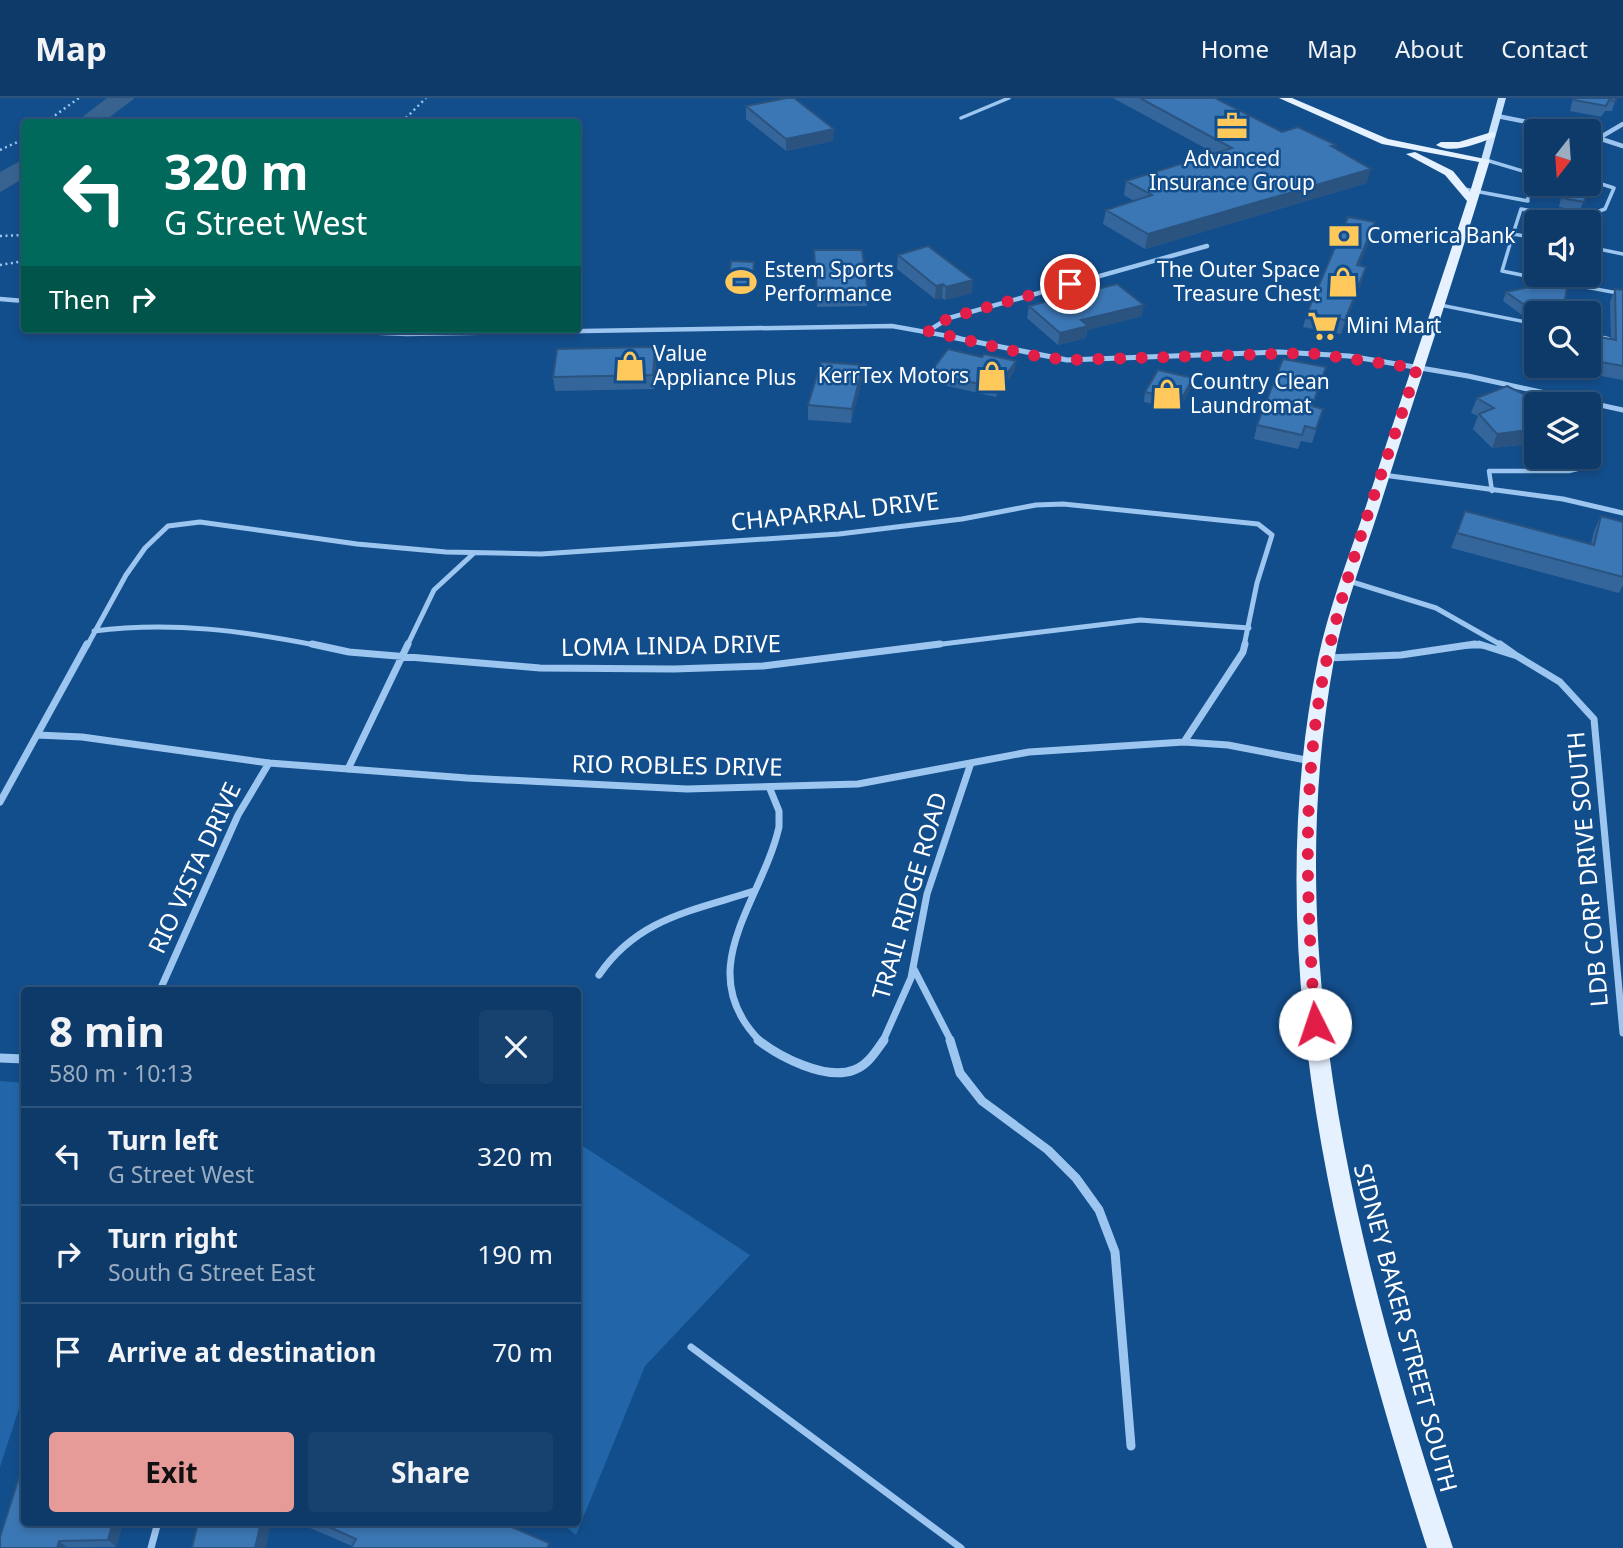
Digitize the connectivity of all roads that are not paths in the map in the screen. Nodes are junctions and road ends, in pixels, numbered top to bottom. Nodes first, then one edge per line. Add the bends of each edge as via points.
1 (1009, 98) edge
2 (1284, 98) edge
3 (1502, 98) edge
4 (1497, 116) junction
5 (961, 118) dead end
6 (1524, 121) edge
7 (1623, 124) edge
8 (1492, 135) junction
9 (1601, 137) edge
10 (1601, 139) edge
11 (1385, 142) junction
12 (1623, 146) edge
13 (1485, 160) junction
14 (1524, 171) edge
15 (1601, 184) edge
16 (1471, 194) junction
17 (1530, 196) edge
18 (1528, 201) junction
19 (1521, 209) junction
20 (1526, 210) edge
21 (1601, 211) edge
22 (1513, 234) junction
23 (1524, 236) edge
24 (1207, 246) dead end
25 (1601, 249) edge
26 (1623, 254) edge
27 (1623, 294) edge
28 (0, 299) edge
29 (21, 301) edge
30 (1439, 305) junction
31 (1524, 322) edge
32 (581, 329) edge
33 (928, 331) junction
34 (1601, 338) edge
35 (1608, 339) edge
36 (1417, 368) junction
37 (1623, 410) edge
38 (1577, 469) edge
39 (1382, 475) junction
40 (1492, 491) junction
41 (1623, 513) edge
42 (473, 553) junction
43 (1349, 581) junction
44 (1249, 628) junction
45 (94, 631) junction
46 (1517, 656) junction
47 (404, 657) junction
48 (1327, 658) junction
49 (37, 735) junction
50 (1184, 741) junction
51 (1312, 761) junction
52 (269, 763) junction
53 (971, 763) junction
54 (348, 769) junction
55 (770, 789) junction
56 (0, 802) edge
57 (754, 891) junction
58 (914, 969) junction
59 (599, 975) dead end
60 (161, 987) edge
61 (1623, 1033) edge
62 (0, 1058) edge
63 (21, 1059) edge
64 (691, 1347) dead end
65 (1131, 1446) dead end
66 (157, 1526) edge
67 (151, 1548) edge
68 (961, 1548) edge
69 (1440, 1548) edge

1 - 5 lane
2 - 11 main road
3 - 4 main road, SIDNEY BAKER STREET SOUTH
4 - 6 street
4 - 8 main road, SIDNEY BAKER STREET SOUTH
7 - 9 street
8 - 11 main road via 1460,145
8 - 13 main road, SIDNEY BAKER STREET SOUTH
10 - 12 street
11 - 13 main road
11 - 16 main road via 1449,173
13 - 14 lane
13 - 16 main road, SIDNEY BAKER STREET SOUTH
15 - 21 lane via 1614,188
16 - 18 lane
16 - 30 main road, SIDNEY BAKER STREET SOUTH
17 - 18 lane
18 - 19 lane
19 - 20 lane
19 - 22 lane
22 - 23 lane
22 - 27 lane via 1502,271
24 - 33 street via 949,318
25 - 26 lane
28 - 29 street
30 - 31 lane
30 - 36 main road, SIDNEY BAKER STREET SOUTH
32 - 33 street via 856,325
33 - 36 street via 1067,360 1308,353
34 - 35 lane
36 - 37 street
36 - 39 main road, SIDNEY BAKER STREET SOUTH
38 - 40 lane via 1489,471
39 - 40 street
39 - 43 main road, SIDNEY BAKER STREET SOUTH
40 - 41 street via 1568,497
42 - 44 street, CHAPARRAL DRIVE via 541,554 839,534 1036,505 1126,510 1267,528 1272,535 1256,583
42 - 45 street, CHAPARRAL DRIVE via 344,542 200,522 169,526 145,548
42 - 47 street via 434,590
43 - 46 street, LDB CORP DRIVE SOUTH via 1436,607
43 - 48 main road, SIDNEY BAKER STREET SOUTH
44 - 47 street, LOMA LINDA DRIVE via 1140,620 763,666 586,669
44 - 50 street, CHAPARRAL DRIVE via 1231,674
45 - 47 street, LOMA LINDA DRIVE via 212,628
45 - 49 street
46 - 48 street, LDB CORP DRIVE SOUTH via 1478,644 1401,655
46 - 61 street, LDB CORP DRIVE SOUTH via 1572,690 1594,719
47 - 54 street
48 - 51 main road, SIDNEY BAKER STREET SOUTH
49 - 52 street, RIO ROBLES DRIVE
49 - 56 street
50 - 51 street, RIO ROBLES DRIVE via 1228,744
50 - 53 street, RIO ROBLES DRIVE via 1065,748
51 - 69 main road, SIDNEY BAKER STREET SOUTH via 1307,844 1315,1024 1339,1178 1407,1450
52 - 54 street, RIO ROBLES DRIVE
52 - 60 street, RIO VISTA DRIVE via 238,815
53 - 55 street, RIO ROBLES DRIVE via 888,780
53 - 58 street, TRAIL RIDGE ROAD via 927,895
54 - 55 street, RIO ROBLES DRIVE via 526,782
55 - 57 street, TRAIL RIDGE ROAD via 780,820
57 - 58 street, TRAIL RIDGE ROAD via 730,958 727,987 733,1011 751,1033 783,1055 816,1069 856,1070 882,1044
57 - 59 street via 634,934 611,953
58 - 65 street via 949,1036 960,1073 982,1101 1048,1150 1099,1210 1115,1252
62 - 63 street
64 - 68 lane
66 - 67 lane

